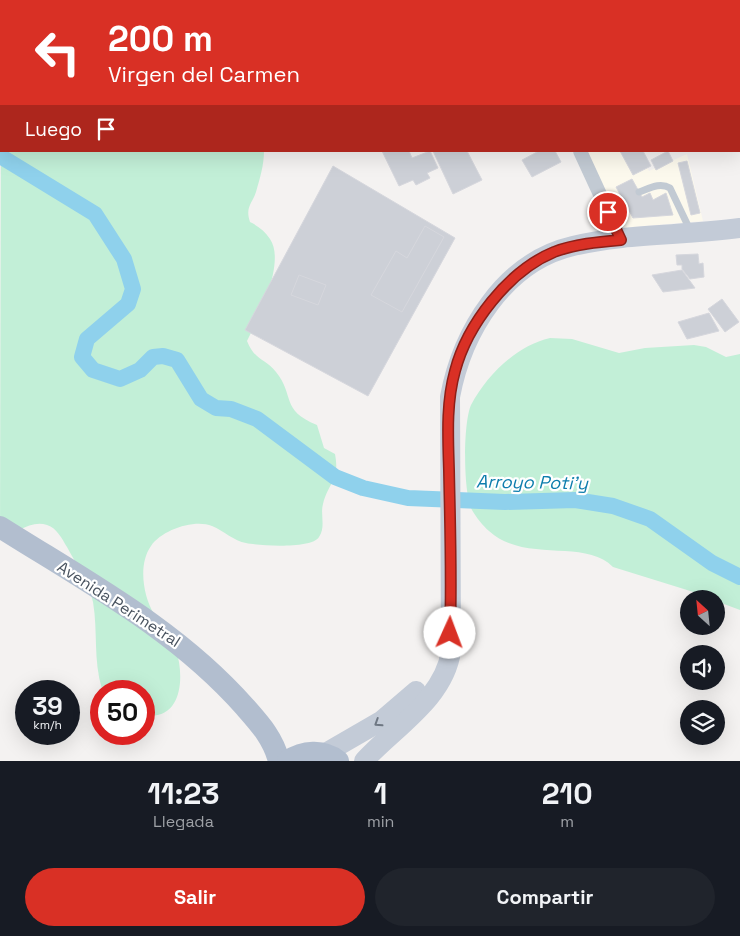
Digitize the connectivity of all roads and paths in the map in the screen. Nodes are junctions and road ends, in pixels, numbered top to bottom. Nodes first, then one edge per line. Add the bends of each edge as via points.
1 (580, 152) edge
2 (639, 192) dead end
3 (623, 200) dead end
4 (608, 212) junction
5 (740, 228) edge
6 (691, 233) junction
7 (621, 240) junction
8 (0, 528) edge
9 (450, 633) junction
10 (270, 736) junction
11 (294, 757) edge
12 (331, 757) edge
13 (279, 761) edge
14 (364, 761) edge

1 - 4 street
2 - 6 lane via 658,185 670,188
3 - 4 lane
4 - 7 street
5 - 6 main road
6 - 7 main road
7 - 9 main road via 572,246 531,265 494,299 478,319 465,344 450,397
8 - 10 main road, Avenida Perimetral via 159,627 218,677
9 -> 12 main road via 438,667 400,707
9 - 14 main road via 449,665 442,681 427,700
10 - 11 main road, Avenida Perimetral
10 - 13 main road, Avenida Perimetral
11 - 12 main road

